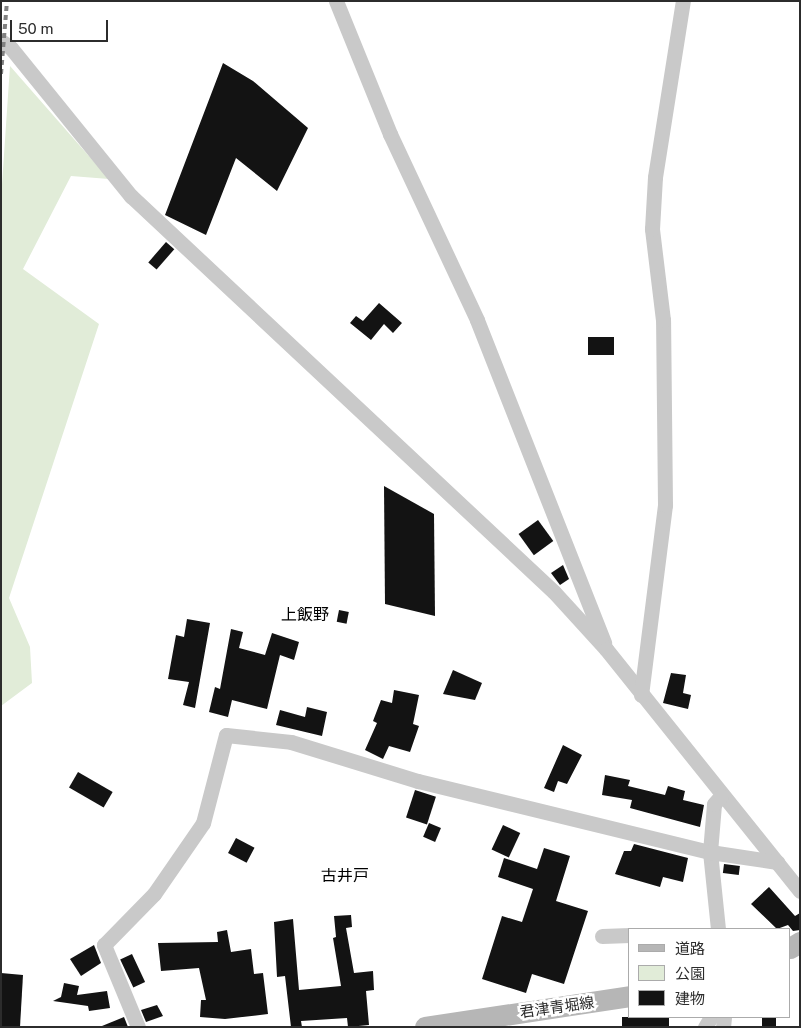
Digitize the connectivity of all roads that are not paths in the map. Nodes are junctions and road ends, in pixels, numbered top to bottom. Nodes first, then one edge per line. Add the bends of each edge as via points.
1 (336, 1) edge
2 (683, 1) edge
3 (1, 41) edge
4 (606, 649) junction
5 (641, 695) junction
6 (721, 796) junction
7 (710, 852) junction
8 (777, 862) junction
9 (800, 891) edge
10 (718, 928) edge
11 (628, 935) edge
12 (602, 936) dead end
13 (628, 996) edge
14 (138, 1027) edge
15 (425, 1027) edge

1 - 4 street via 386,126 477,320
2 - 5 street via 655,177 652,229 663,320 665,505
3 - 4 street via 17,55 131,196 507,545
4 - 5 street
5 - 6 street
6 - 7 street via 714,804
6 - 8 street
7 - 8 street
7 - 10 street
7 - 14 street via 418,781 291,742 226,735 203,823 154,894 104,945
8 - 9 street
11 - 12 street
13 - 15 main road, 君津青堀線

